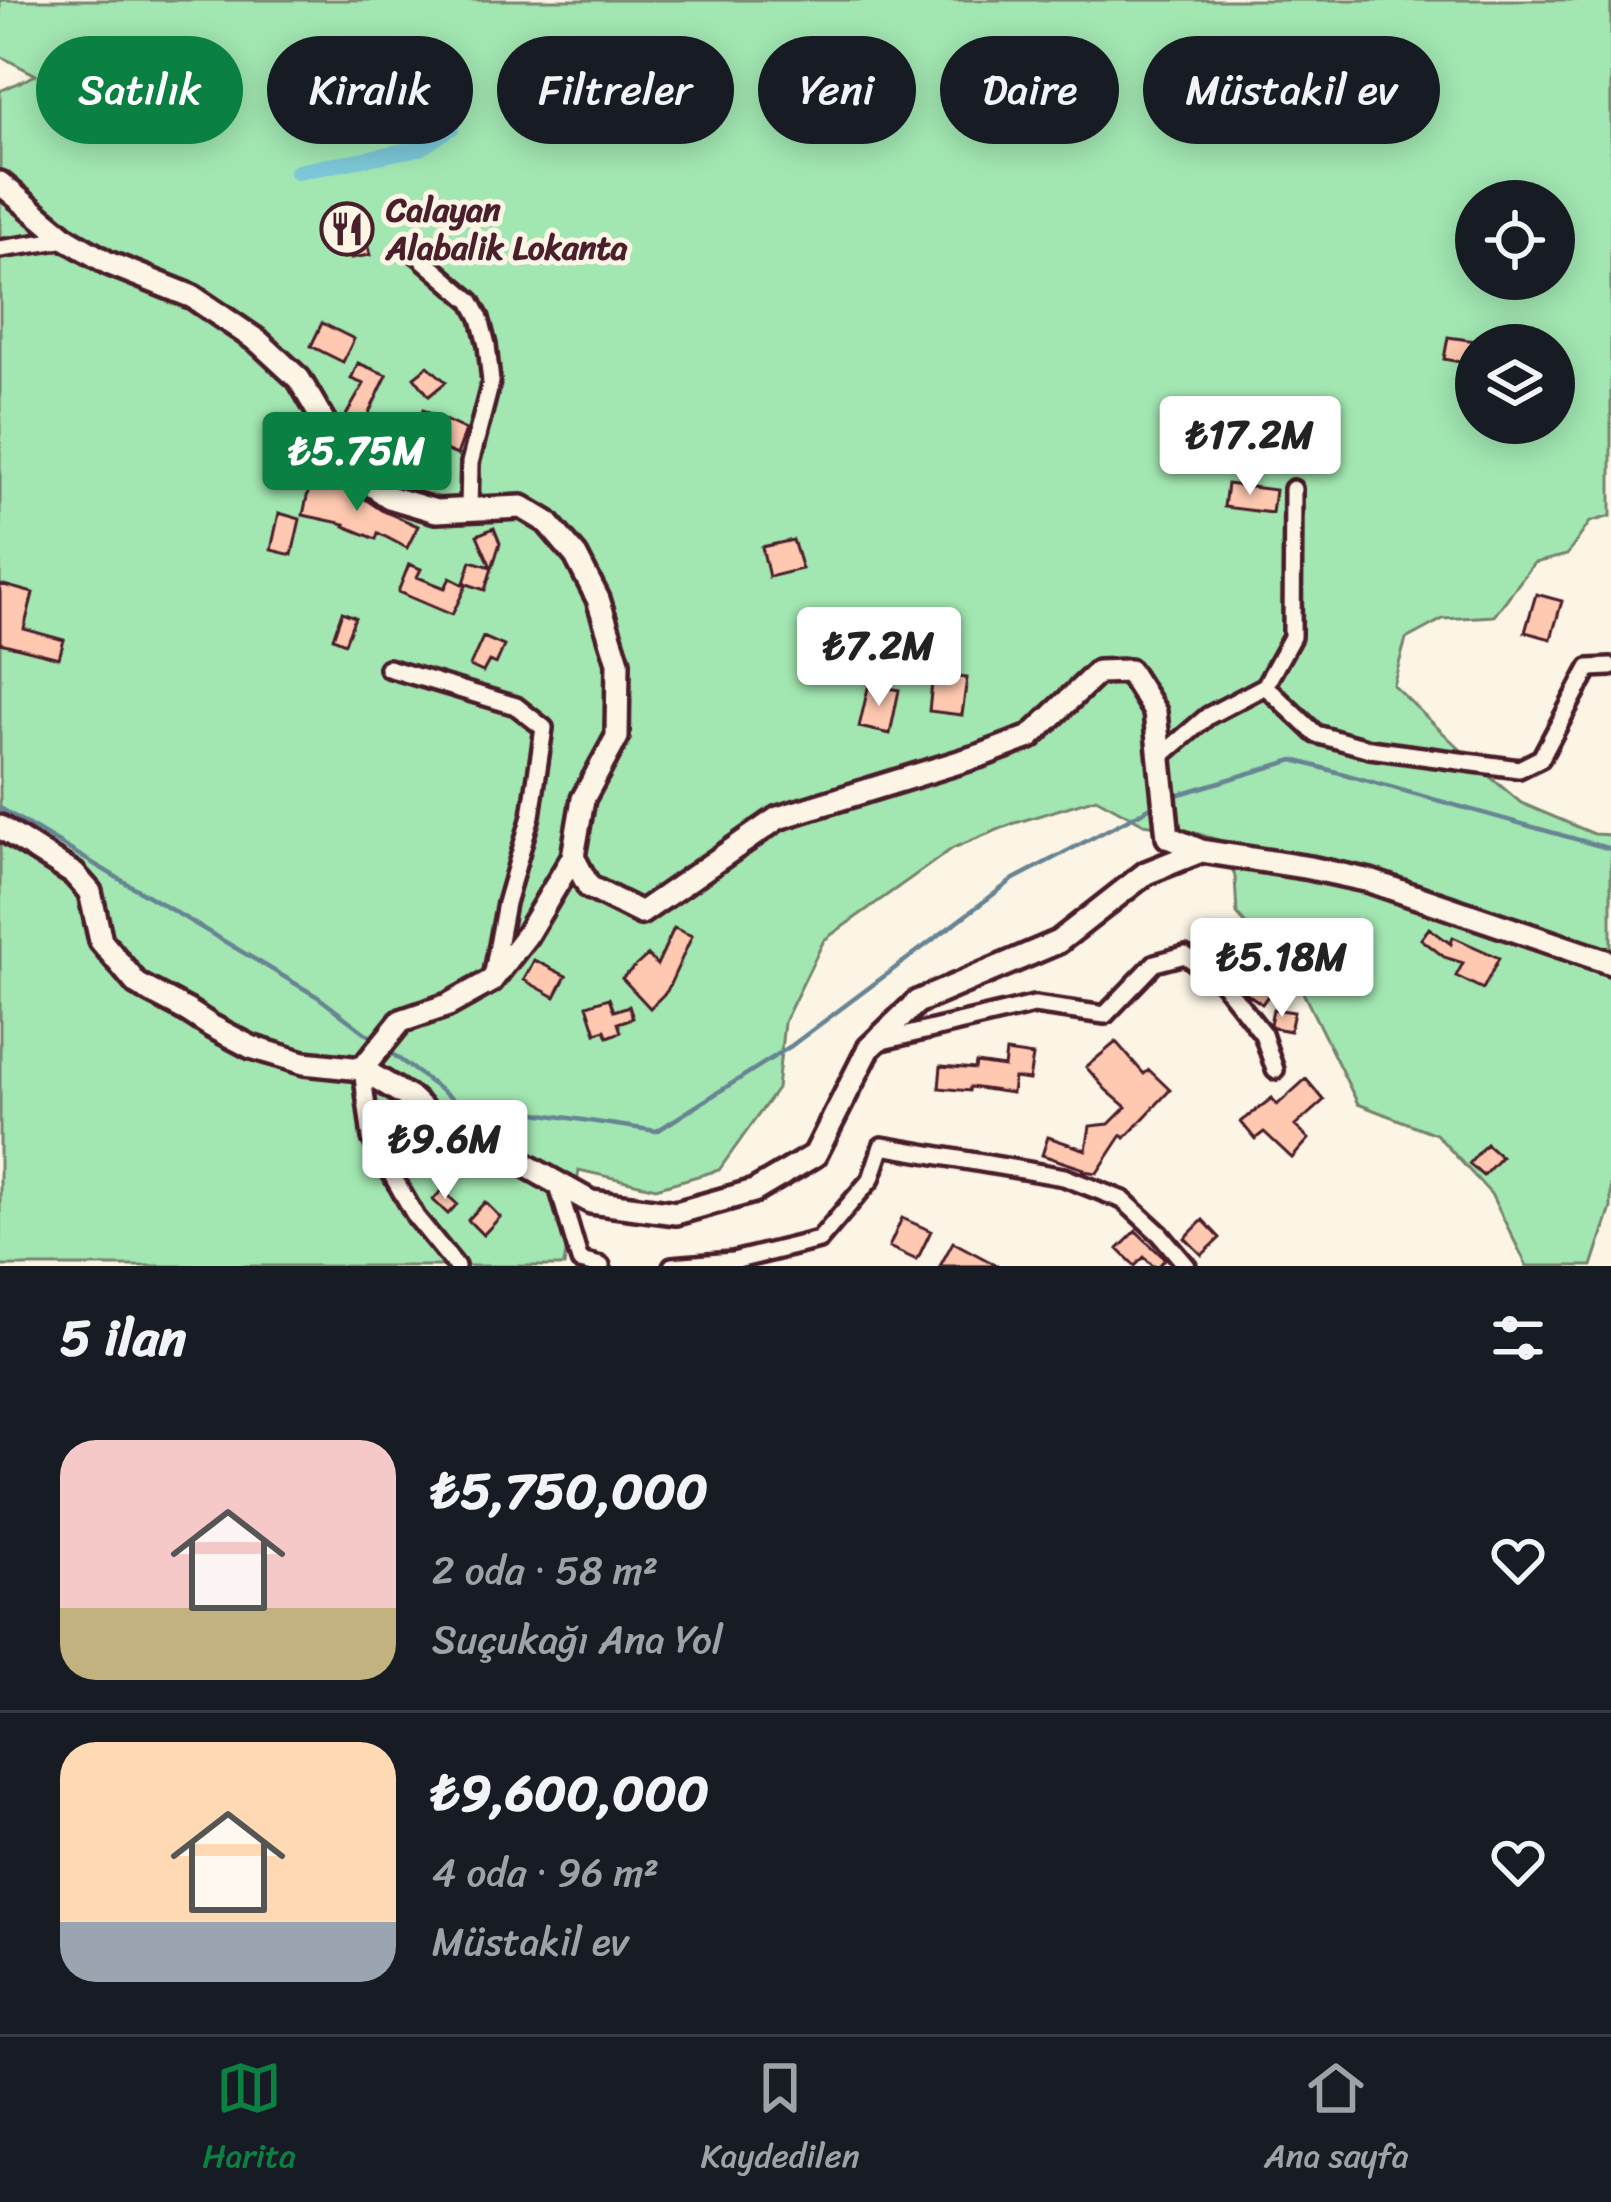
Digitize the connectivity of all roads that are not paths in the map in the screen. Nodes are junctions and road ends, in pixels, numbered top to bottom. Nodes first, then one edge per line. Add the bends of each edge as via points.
1 (0, 183) edge
2 (67, 239) junction
3 (406, 245) dead end
4 (0, 249) edge
5 (1292, 489) dead end
6 (469, 511) junction
7 (1611, 667) edge
8 (388, 668) dead end
9 (1264, 686) junction
10 (1160, 758) junction
11 (0, 827) edge
12 (1201, 851) junction
13 (573, 857) junction
14 (1611, 963) edge
15 (491, 981) junction
16 (875, 1042) junction
17 (362, 1069) junction
18 (1275, 1070) dead end
19 (557, 1183) junction
20 (456, 1266) edge
21 (601, 1266) edge
22 (672, 1266) edge
23 (1187, 1266) edge

1 - 2 street
2 - 4 street
2 - 6 street via 193,297 259,342 299,380 353,472 389,497
3 - 6 street via 471,301 487,344 491,382 470,463
5 - 9 street via 1292,638
6 - 13 street via 521,507 547,522 598,599 618,662 617,737 583,799
7 - 9 street via 1589,668 1541,758 1519,770 1316,734
8 - 15 street via 516,706 544,728
9 - 10 street via 1208,716
10 - 12 street via 1168,837
10 - 13 street via 1155,712 1129,671 1098,673 1030,737 778,818 641,914 589,887
11 - 17 street via 90,892 101,940 137,984 251,1047 304,1064
12 - 14 street via 1370,881
12 - 16 street via 1146,873 1058,942 916,1002
13 - 15 street
15 - 17 street via 401,1021
16 - 18 street via 1034,1005 1105,1015 1155,963 1186,955 1222,982 1263,1034
16 - 19 street via 815,1155 754,1191 676,1213 591,1202
17 - 19 street via 446,1132
17 - 20 street via 371,1138 416,1217
19 - 21 street via 580,1261
22 - 23 street via 733,1262 819,1240 872,1179 882,1146 1064,1177 1123,1200

